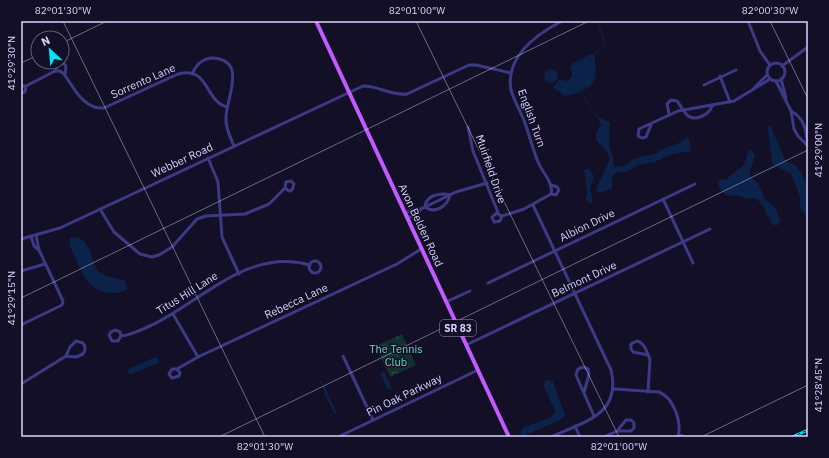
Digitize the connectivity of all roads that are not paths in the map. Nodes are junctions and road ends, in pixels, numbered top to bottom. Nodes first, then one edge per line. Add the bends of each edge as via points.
1 (316, 21) edge
2 (562, 21) edge
3 (748, 21) edge
4 (808, 47) edge
5 (770, 65) junction
6 (782, 66) junction
7 (736, 70) dead end
8 (56, 71) junction
9 (511, 72) junction
10 (192, 74) junction
11 (65, 75) junction
12 (767, 75) junction
13 (720, 76) junction
14 (770, 79) junction
15 (781, 79) junction
16 (776, 81) junction
17 (760, 83) junction
18 (704, 85) dead end
19 (21, 86) edge
20 (26, 86) junction
21 (782, 89) junction
22 (349, 92) junction
23 (21, 93) edge
24 (730, 102) junction
25 (712, 106) junction
26 (227, 107) junction
27 (684, 110) junction
28 (791, 111) junction
29 (669, 114) junction
30 (651, 125) junction
31 (468, 128) dead end
32 (234, 146) junction
33 (808, 146) edge
34 (208, 158) junction
35 (487, 183) junction
36 (695, 184) dead end
37 (551, 186) junction
38 (285, 188) dead end
39 (551, 194) junction
40 (450, 195) junction
41 (663, 199) junction
42 (533, 205) junction
43 (423, 208) junction
44 (100, 209) junction
45 (405, 213) junction
46 (220, 215) junction
47 (407, 218) junction
48 (710, 229) dead end
49 (36, 235) junction
50 (31, 236) junction
51 (21, 238) edge
52 (684, 242) junction
53 (421, 249) junction
54 (39, 250) junction
55 (554, 251) junction
56 (693, 263) dead end
57 (45, 264) junction
58 (310, 265) dead end
59 (21, 271) edge
60 (239, 274) junction
61 (488, 282) dead end
62 (470, 291) dead end
63 (575, 294) junction
64 (446, 302) junction
65 (174, 314) junction
66 (21, 325) edge
67 (121, 336) dead end
68 (466, 345) junction
69 (648, 355) junction
70 (66, 356) junction
71 (343, 356) dead end
72 (198, 357) junction
73 (177, 369) dead end
74 (478, 370) junction
75 (21, 384) edge
76 (614, 389) junction
77 (648, 392) junction
78 (584, 393) junction
79 (594, 416) junction
80 (373, 420) junction
81 (575, 426) junction
82 (617, 431) junction
83 (678, 436) edge
84 (338, 437) edge
85 (509, 437) edge
86 (551, 437) edge
87 (580, 437) edge
88 (604, 437) edge
89 (686, 437) edge

1 - 22 main road, Avon Belden Road / SR 83
2 - 9 street via 547,29 529,44
3 - 5 street via 760,51
4 - 6 street
5 - 6 street via 775,63
5 - 12 street
6 - 15 street via 784,74
7 - 13 street
8 - 11 street, Sorrento Lane
8 - 11 street, Sorrento Lane via 57,64 63,63 66,66
8 - 20 street, Sorrento Lane
9 - 22 street, Webber Road via 469,65 407,94 399,95 372,86 363,86
9 - 37 street, English Turn via 513,96 522,114 538,164
10 - 11 street, Sorrento Lane via 178,74 101,108 85,102
10 - 26 street, Sorrento Lane via 204,81 216,102
10 - 26 street via 198,64 207,59 217,59 226,63 234,81
12 - 14 street
12 - 17 street
13 - 18 street
13 - 24 street
14 - 16 street
14 - 17 street
15 - 16 street
15 - 21 street
16 - 21 street
17 - 24 street via 743,97
19 - 20 street, Sorrento Lane
20 - 23 street, Sorrento Lane via 25,92
21 - 28 street
22 - 32 street, Webber Road
22 - 45 main road, Avon Belden Road / SR 83
24 - 25 street
25 - 27 street
25 - 27 street via 708,113 698,117 690,117
26 - 32 street via 226,126
27 - 29 street
27 - 29 street via 677,101 671,100 667,104
28 - 33 street via 794,129
28 - 33 street via 806,129
29 - 30 street
30 - 30 street via 639,129 638,136 646,137
31 - 35 street, Muirfield Drive via 473,151
32 - 34 street, Webber Road
34 - 44 street, Webber Road
34 - 46 street via 217,180
35 - 40 street
35 - 42 street, Muirfield Drive via 499,215
36 - 41 street, Albion Drive
37 - 39 street
37 - 39 street via 559,190 556,195
38 - 46 street via 273,201 254,211
39 - 42 street
40 - 43 street
40 - 43 street via 434,195 428,198
40 - 43 street via 449,201 441,208
41 - 52 street
41 - 55 street, Albion Drive
42 - 55 street
43 - 45 street
43 - 47 street
44 - 46 street via 114,232 137,252 149,257 159,255 172,247 198,219
44 - 49 street, Webber Road via 60,228
45 - 47 main road, Avon Belden Road / SR 83
46 - 60 street via 222,237
47 - 53 main road, Avon Belden Road / SR 83
48 - 52 street, Belmont Drive
49 - 50 street, Webber Road
49 - 54 street
50 - 51 street, Webber Road
50 - 54 street via 34,246
52 - 56 street
52 - 63 street, Belmont Drive
53 - 64 main road, Avon Belden Road / SR 83
53 - 72 street, Rebecca Lane via 397,264
54 - 57 street
55 - 61 street, Albion Drive
55 - 63 street
57 - 59 street
57 - 66 street via 62,305
58 - 60 street, Titus Hill Lane via 290,260 271,261
60 - 65 street, Titus Hill Lane via 212,286
62 - 64 street
63 - 68 street, Belmont Drive
63 - 76 street via 611,370
64 - 68 main road, Avon Belden Road / SR 83
65 - 67 street, Titus Hill Lane
65 - 72 street
68 - 74 main road, Avon Belden Road / SR 83
69 - 69 street via 641,342 635,341 631,344 633,352
69 - 77 street
70 - 70 street via 76,341 85,346 83,354 76,357
70 - 75 street
71 - 80 street
72 - 73 street, Rebecca Lane
74 - 80 street, Pin Oak Parkway
74 - 85 main road, Avon Belden Road / SR 83
76 - 77 street
76 - 79 street via 608,405
77 - 83 street via 659,392 668,398 679,422
78 - 78 street via 589,374 588,369 583,367 576,373
78 - 79 street
79 - 81 street
80 - 84 street, Pin Oak Parkway
81 - 86 street
81 - 87 street
82 - 82 street via 631,431 634,423 626,420
82 - 88 street
83 - 89 street

